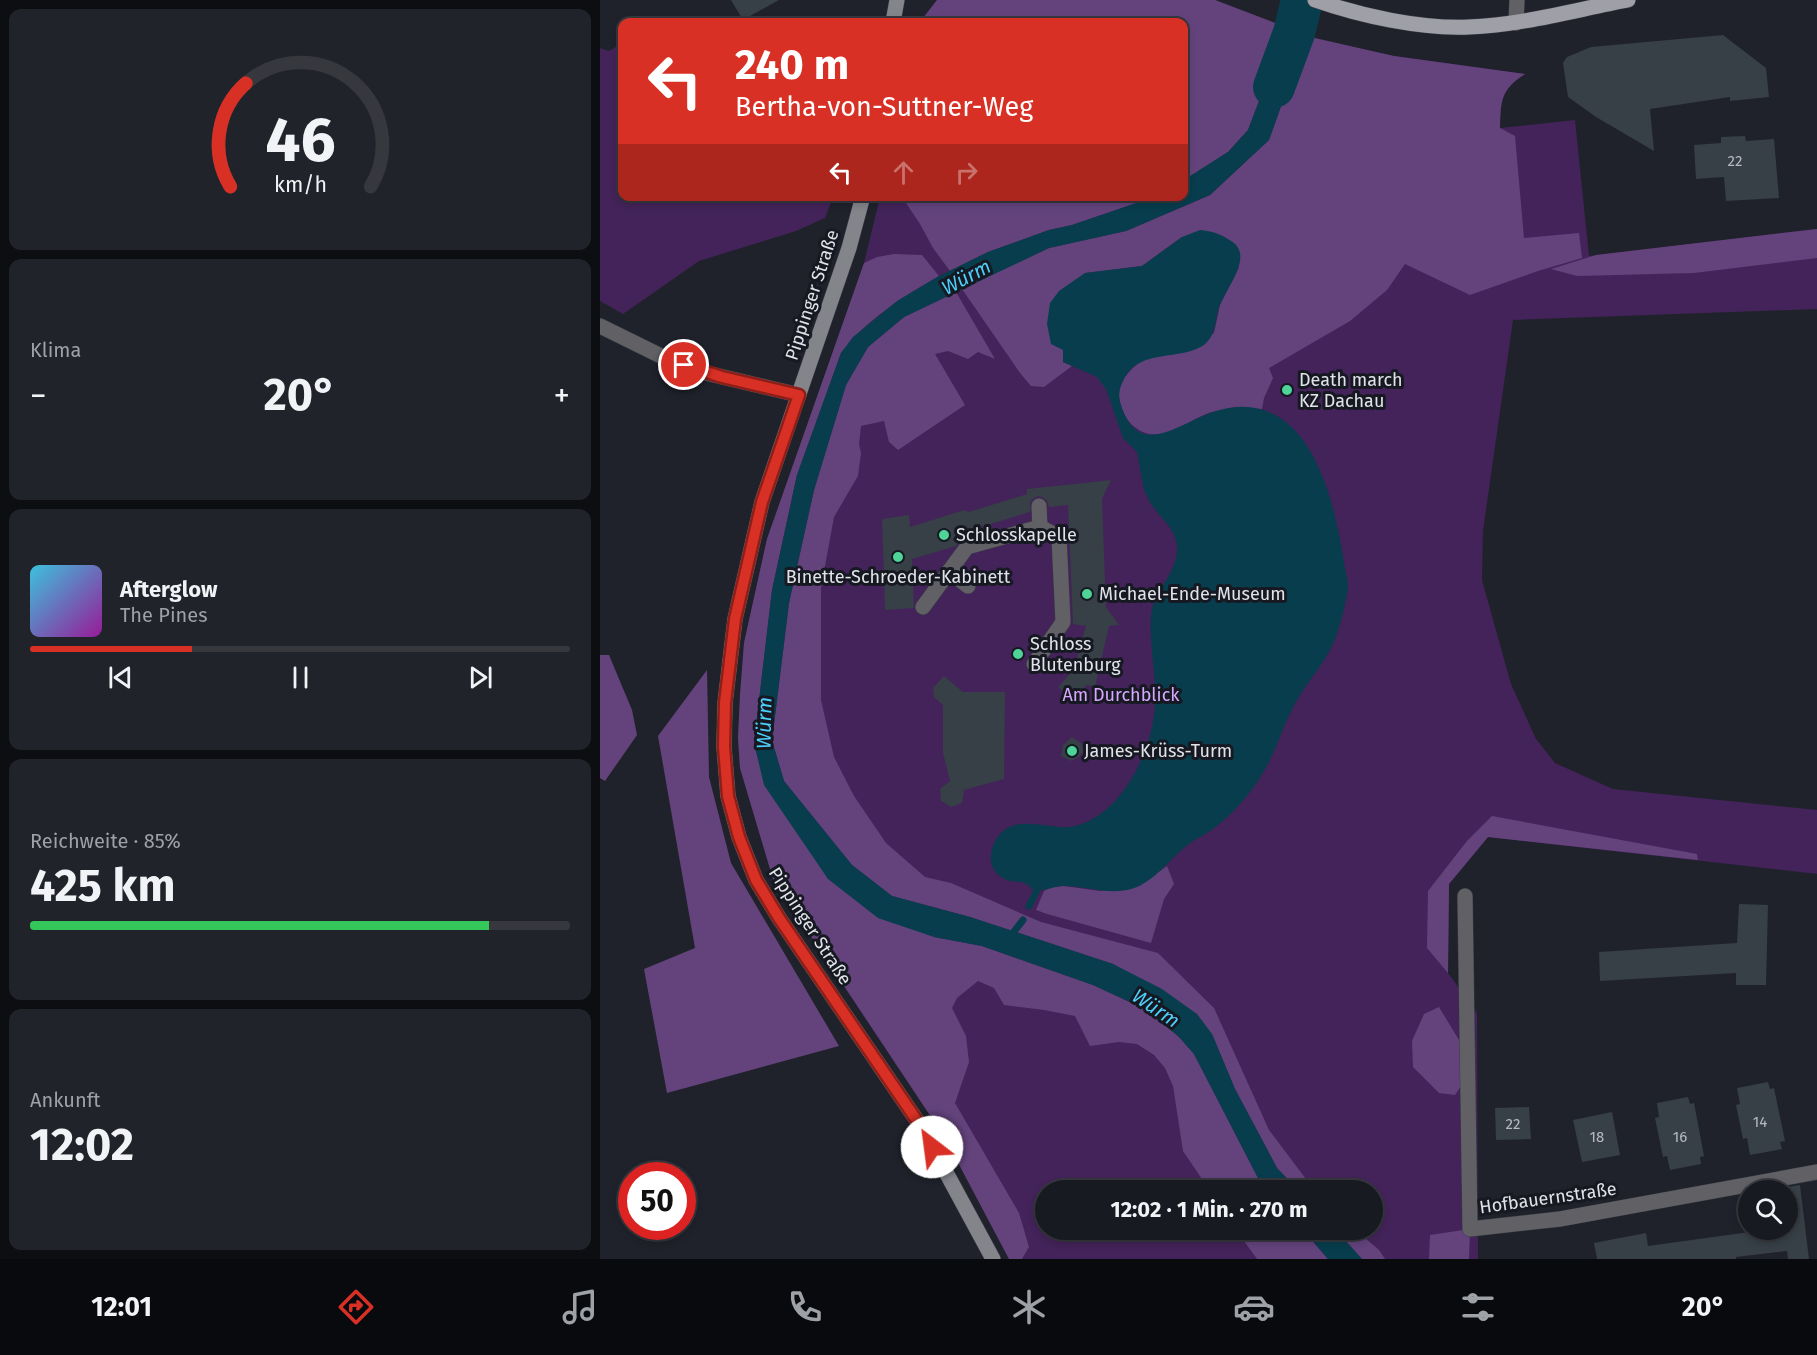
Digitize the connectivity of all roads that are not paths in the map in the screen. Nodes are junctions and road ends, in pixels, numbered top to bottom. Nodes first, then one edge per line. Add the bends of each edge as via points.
1 (897, 0) edge
2 (1517, 0) edge
3 (1628, 0) edge
4 (1322, 3) edge
5 (894, 18) edge
6 (1516, 23) junction
7 (862, 201) edge
8 (600, 326) edge
9 (799, 395) junction
10 (1039, 506) dead end
11 (1040, 527) junction
12 (949, 572) junction
13 (968, 586) dead end
14 (923, 607) dead end
15 (1034, 664) dead end
16 (1465, 896) dead end
17 (1817, 1172) edge
18 (993, 1259) edge

1 - 5 main road
2 - 6 street
3 - 6 main road
4 - 6 main road via 1424,24 1467,27
7 - 9 main road, Pippinger Straße
8 - 9 street via 706,373
9 - 18 main road, Pippinger Straße via 762,502 735,619 725,703 728,796 756,880 922,1128
10 - 11 street
11 - 12 street via 967,547
11 - 15 street via 1059,537 1063,622 1049,635
12 - 13 street
12 - 14 street
16 - 17 street, Hofbauernstraße via 1470,1229 1560,1219

